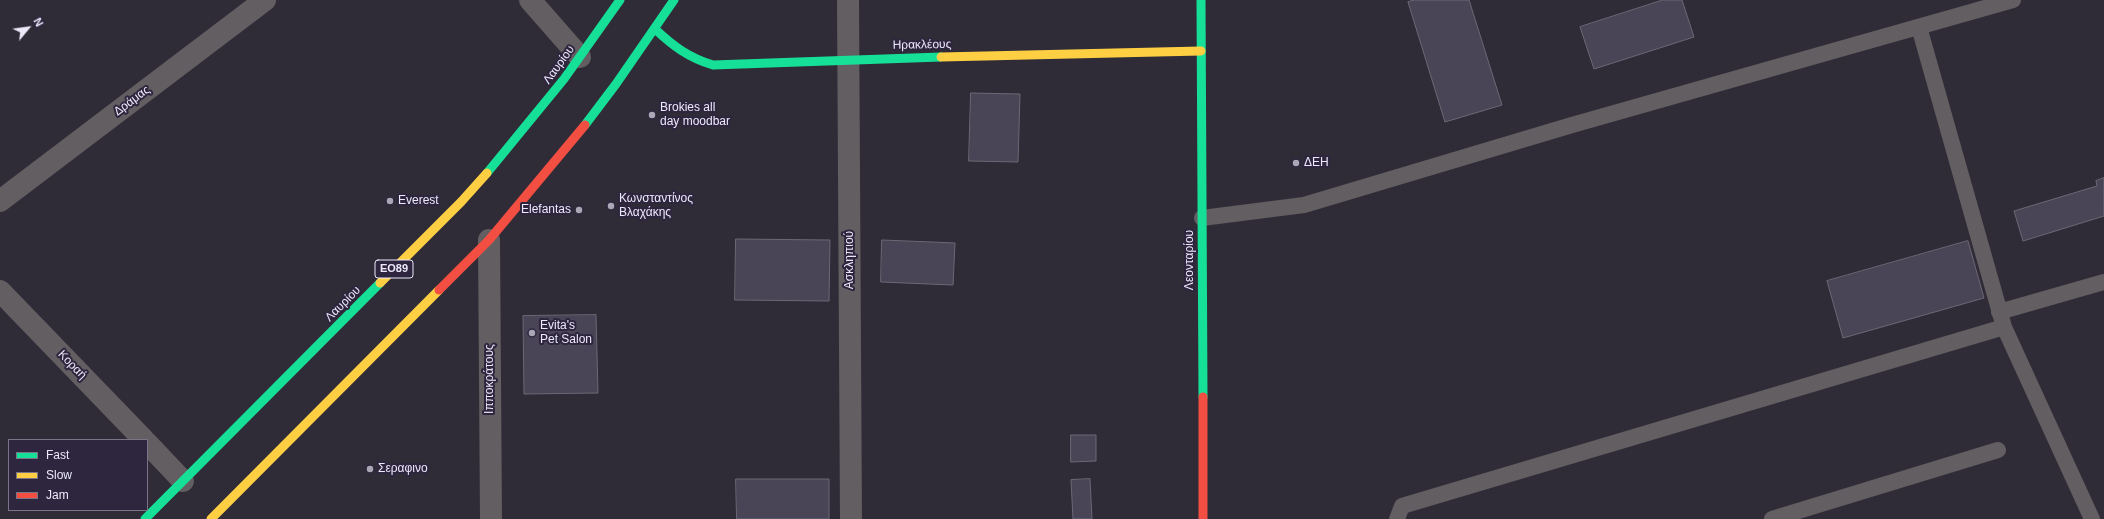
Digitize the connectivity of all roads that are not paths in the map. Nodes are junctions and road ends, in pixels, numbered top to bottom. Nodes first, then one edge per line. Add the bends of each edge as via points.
1 (264, 0) edge
2 (530, 0) edge
3 (620, 0) edge
4 (674, 0) edge
5 (848, 0) edge
6 (1201, 0) edge
7 (2013, 0) edge
8 (1919, 27) junction
9 (655, 29) junction
10 (1201, 51) junction
11 (580, 57) junction
12 (848, 59) junction
13 (0, 201) edge
14 (1202, 218) junction
15 (489, 240) junction
16 (2104, 282) edge
17 (0, 291) edge
18 (2001, 320) junction
19 (143, 439) edge
20 (148, 444) edge
21 (1998, 450) dead end
22 (183, 481) junction
23 (145, 519) edge
24 (211, 519) edge
25 (491, 519) edge
26 (851, 519) edge
27 (1203, 519) edge
28 (1397, 519) edge
29 (1772, 519) edge
30 (2092, 519) edge

1 - 13 street, Δράμας
2 - 11 street
3 - 11 main road, Λαυρίου / ΕΟ89
4 - 9 main road
5 - 12 street, Ασκληπιού
6 - 10 main road, Λεονταρίου
7 - 8 lane
8 - 14 lane via 1304,206
8 - 18 lane
9 - 12 main road, Ηρακλέους via 681,54 713,65
9 - 15 main road via 569,146
10 - 12 main road, Ηρακλέους
10 - 14 main road, Λεονταρίου
11 - 22 main road, Λαυρίου / ΕΟ89 via 493,168
12 - 26 street, Ασκληπιού
14 - 27 main road, Λεονταρίου
15 - 24 main road
15 - 25 street, Ιπποκράτους
16 - 18 lane
17 - 19 street, Κοραή
18 - 28 lane via 1402,506
18 - 30 lane
20 - 22 street
21 - 29 lane
22 - 23 main road, Λαυρίου / ΕΟ89

